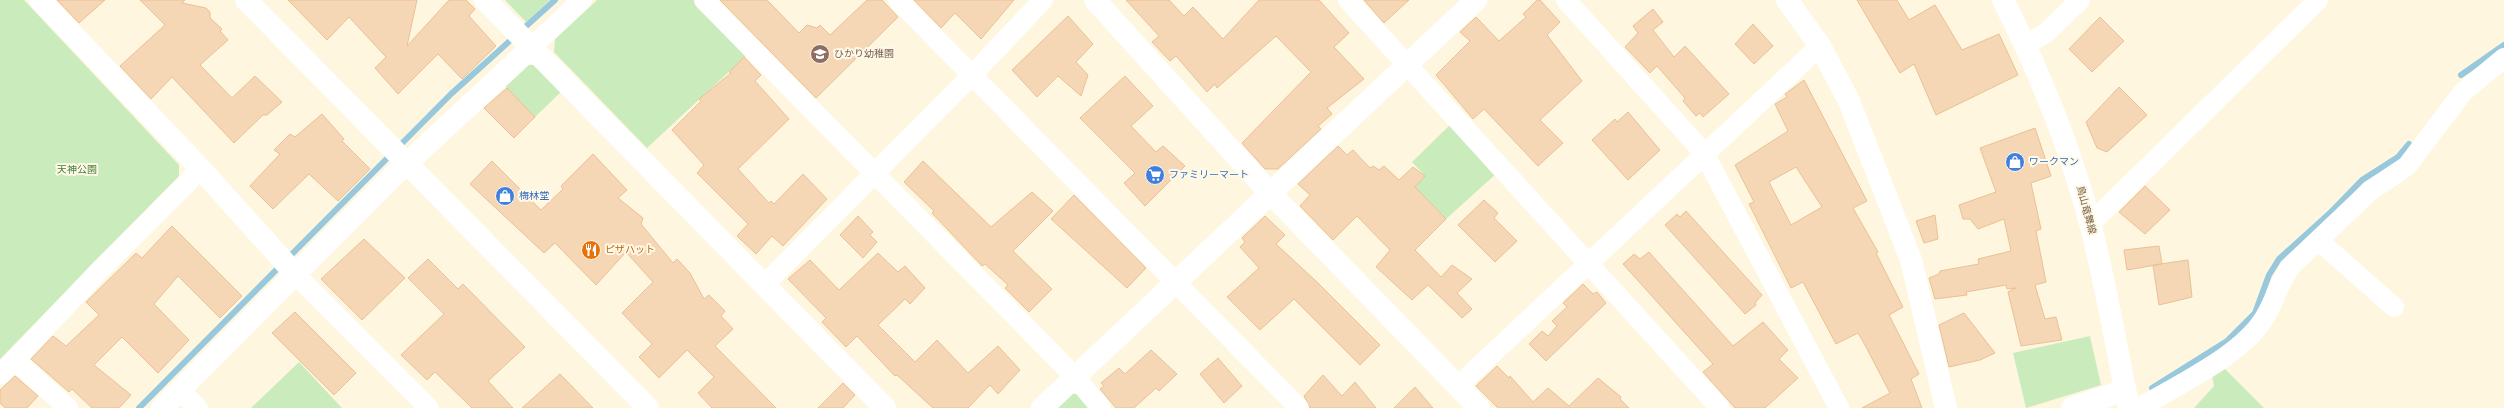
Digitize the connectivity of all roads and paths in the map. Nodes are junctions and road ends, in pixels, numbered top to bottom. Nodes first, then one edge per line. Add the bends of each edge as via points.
1 (40, 0) edge
2 (246, 0) edge
3 (485, 0) edge
4 (582, 0) edge
5 (704, 0) edge
6 (898, 0) edge
7 (1043, 0) edge
8 (1095, 0) edge
9 (1348, 0) edge
10 (1476, 0) edge
11 (1566, 0) edge
12 (1787, 0) edge
13 (2003, 0) edge
14 (2080, 0) edge
15 (2318, 0) edge
16 (2026, 45) junction
17 (1820, 46) junction
18 (531, 48) junction
19 (2504, 58) edge
20 (1407, 65) junction
21 (972, 75) junction
22 (1704, 153) junction
23 (406, 163) junction
24 (199, 167) junction
25 (875, 173) junction
26 (1270, 193) junction
27 (2090, 224) junction
28 (2318, 240) junction
29 (1588, 264) junction
30 (296, 275) junction
31 (1175, 282) junction
32 (765, 284) junction
33 (2394, 307) dead end
34 (15, 360) junction
35 (0, 375) edge
36 (1075, 377) junction
37 (1458, 386) junction
38 (180, 390) junction
39 (2127, 399) edge
40 (68, 408) edge
41 (162, 408) edge
42 (198, 408) edge
43 (429, 408) edge
44 (648, 408) edge
45 (884, 408) edge
46 (1042, 408) edge
47 (1102, 408) edge
48 (1299, 408) edge
49 (1479, 408) edge
50 (1720, 408) edge
51 (1839, 408) edge
52 (1946, 408) edge
53 (2072, 408) edge
54 (2139, 408) edge

1 - 24 street
2 - 23 street
3 - 18 street
4 - 18 street
5 - 25 street
6 - 21 street
7 - 21 street
8 - 26 street
9 - 20 street
10 - 20 street
11 - 22 street
12 - 17 street
13 - 16 street, 鳥山竜舞線
14 - 16 street via 2046,33
15 - 27 street
16 - 27 street, 鳥山竜舞線 via 2074,167
17 - 22 street
17 - 52 street via 1849,101 1911,260
18 - 23 street
18 - 32 street
19 - 28 street via 2462,92 2407,166 2370,191
20 - 26 street
20 - 29 street
21 - 25 street
21 - 31 street
22 - 29 street
22 - 51 street
23 - 30 street
23 - 44 street
24 - 30 street
24 - 34 street via 189,181
25 - 32 street
25 - 36 street
26 - 31 street
26 - 37 street
27 - 39 street, 鳥山竜舞線
28 - 33 street
28 - 54 street via 2284,274 2261,324 2227,356
29 - 37 street
29 - 50 street
30 - 38 street
30 - 43 street
31 - 36 street
31 - 48 street
32 - 45 street
34 - 35 street
34 - 40 street
36 - 46 street
36 - 47 street
37 - 49 street
38 - 41 street
38 - 42 street
39 - 53 street

